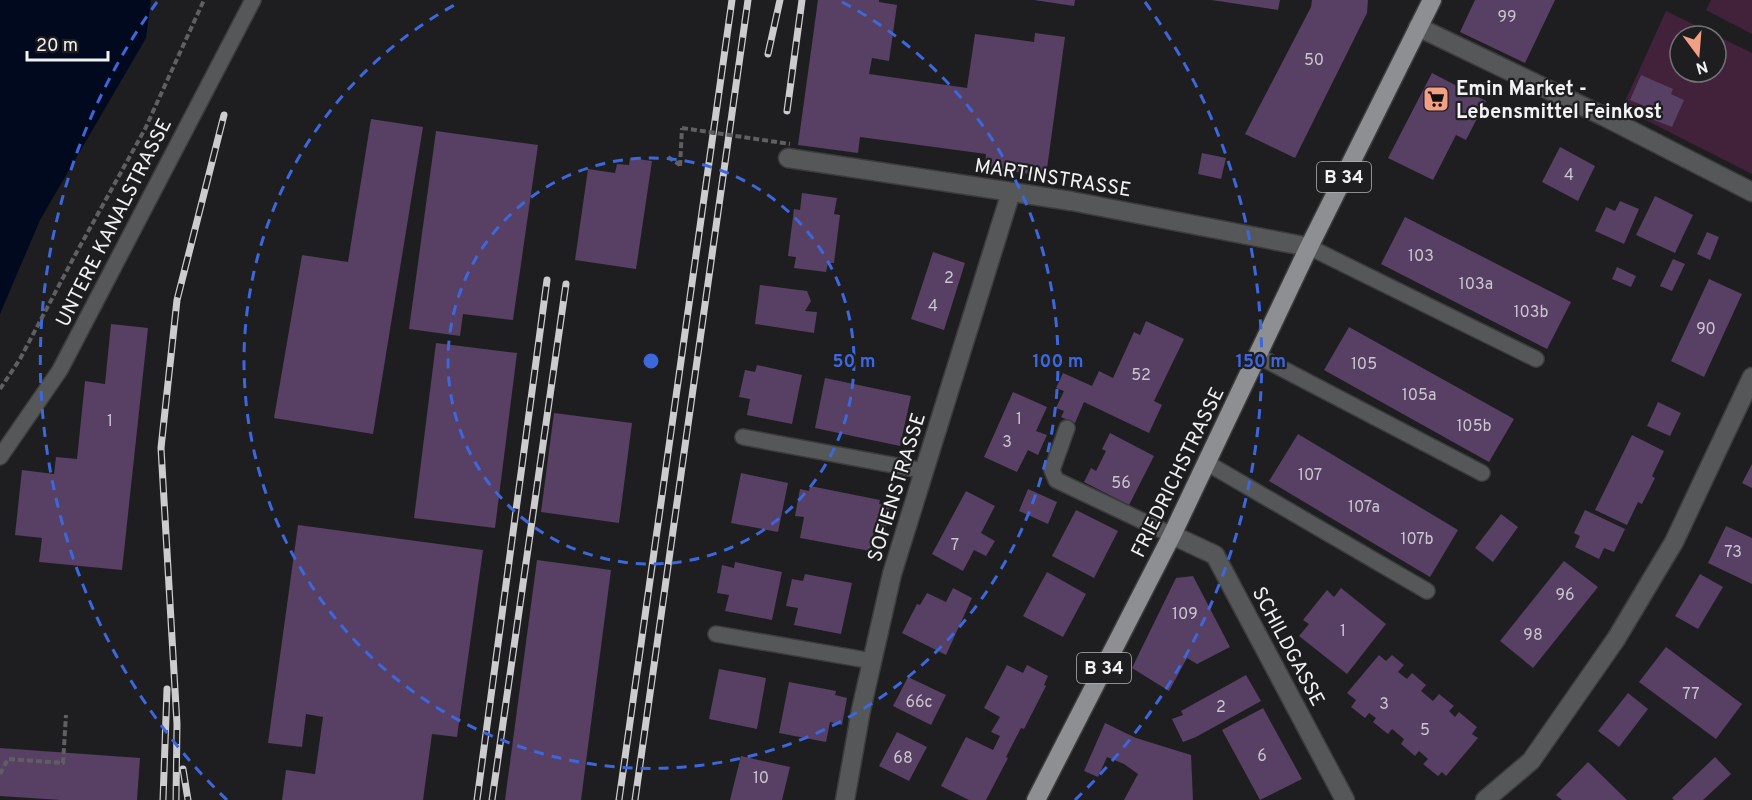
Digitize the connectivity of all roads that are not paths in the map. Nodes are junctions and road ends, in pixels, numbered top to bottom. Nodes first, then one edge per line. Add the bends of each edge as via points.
1 (253, 0) edge
2 (1432, 0) edge
3 (1419, 27) junction
4 (789, 151) road end
5 (1011, 192) junction
6 (1752, 192) edge
7 (1309, 248) junction
8 (1258, 356) junction
9 (1536, 359) dead end
10 (1752, 376) edge
11 (1066, 428) dead end
12 (743, 437) dead end
13 (0, 457) edge
14 (1207, 464) junction
15 (925, 471) junction
16 (1482, 473) dead end
17 (1172, 535) junction
18 (1427, 591) dead end
19 (716, 633) dead end
20 (872, 660) junction
21 (845, 800) edge
22 (1036, 800) edge
23 (1345, 800) edge
24 (1485, 800) edge

1 - 13 lane, UNTERE KANALSTRASSE via 60,370
2 - 3 main road, FRIEDRICHSTRASSE / B 34
3 - 6 street
3 - 7 main road, FRIEDRICHSTRASSE / B 34
4 - 5 street, MARTINSTRASSE
5 - 7 street, MARTINSTRASSE
5 - 15 street, SOFIENSTRASSE
7 - 8 main road, FRIEDRICHSTRASSE / B 34
7 - 9 lane
8 - 14 main road, FRIEDRICHSTRASSE / B 34
8 - 16 lane
10 - 24 street via 1674,542 1616,639 1531,761
11 - 17 lane via 1052,470 1056,480
12 - 15 lane
14 - 17 main road, FRIEDRICHSTRASSE / B 34
14 - 18 lane
15 - 20 street, SOFIENSTRASSE via 892,574
17 - 22 main road, FRIEDRICHSTRASSE / B 34
17 - 23 street, SCHILDGASSE via 1215,555
19 - 20 lane
20 - 21 street, SOFIENSTRASSE

